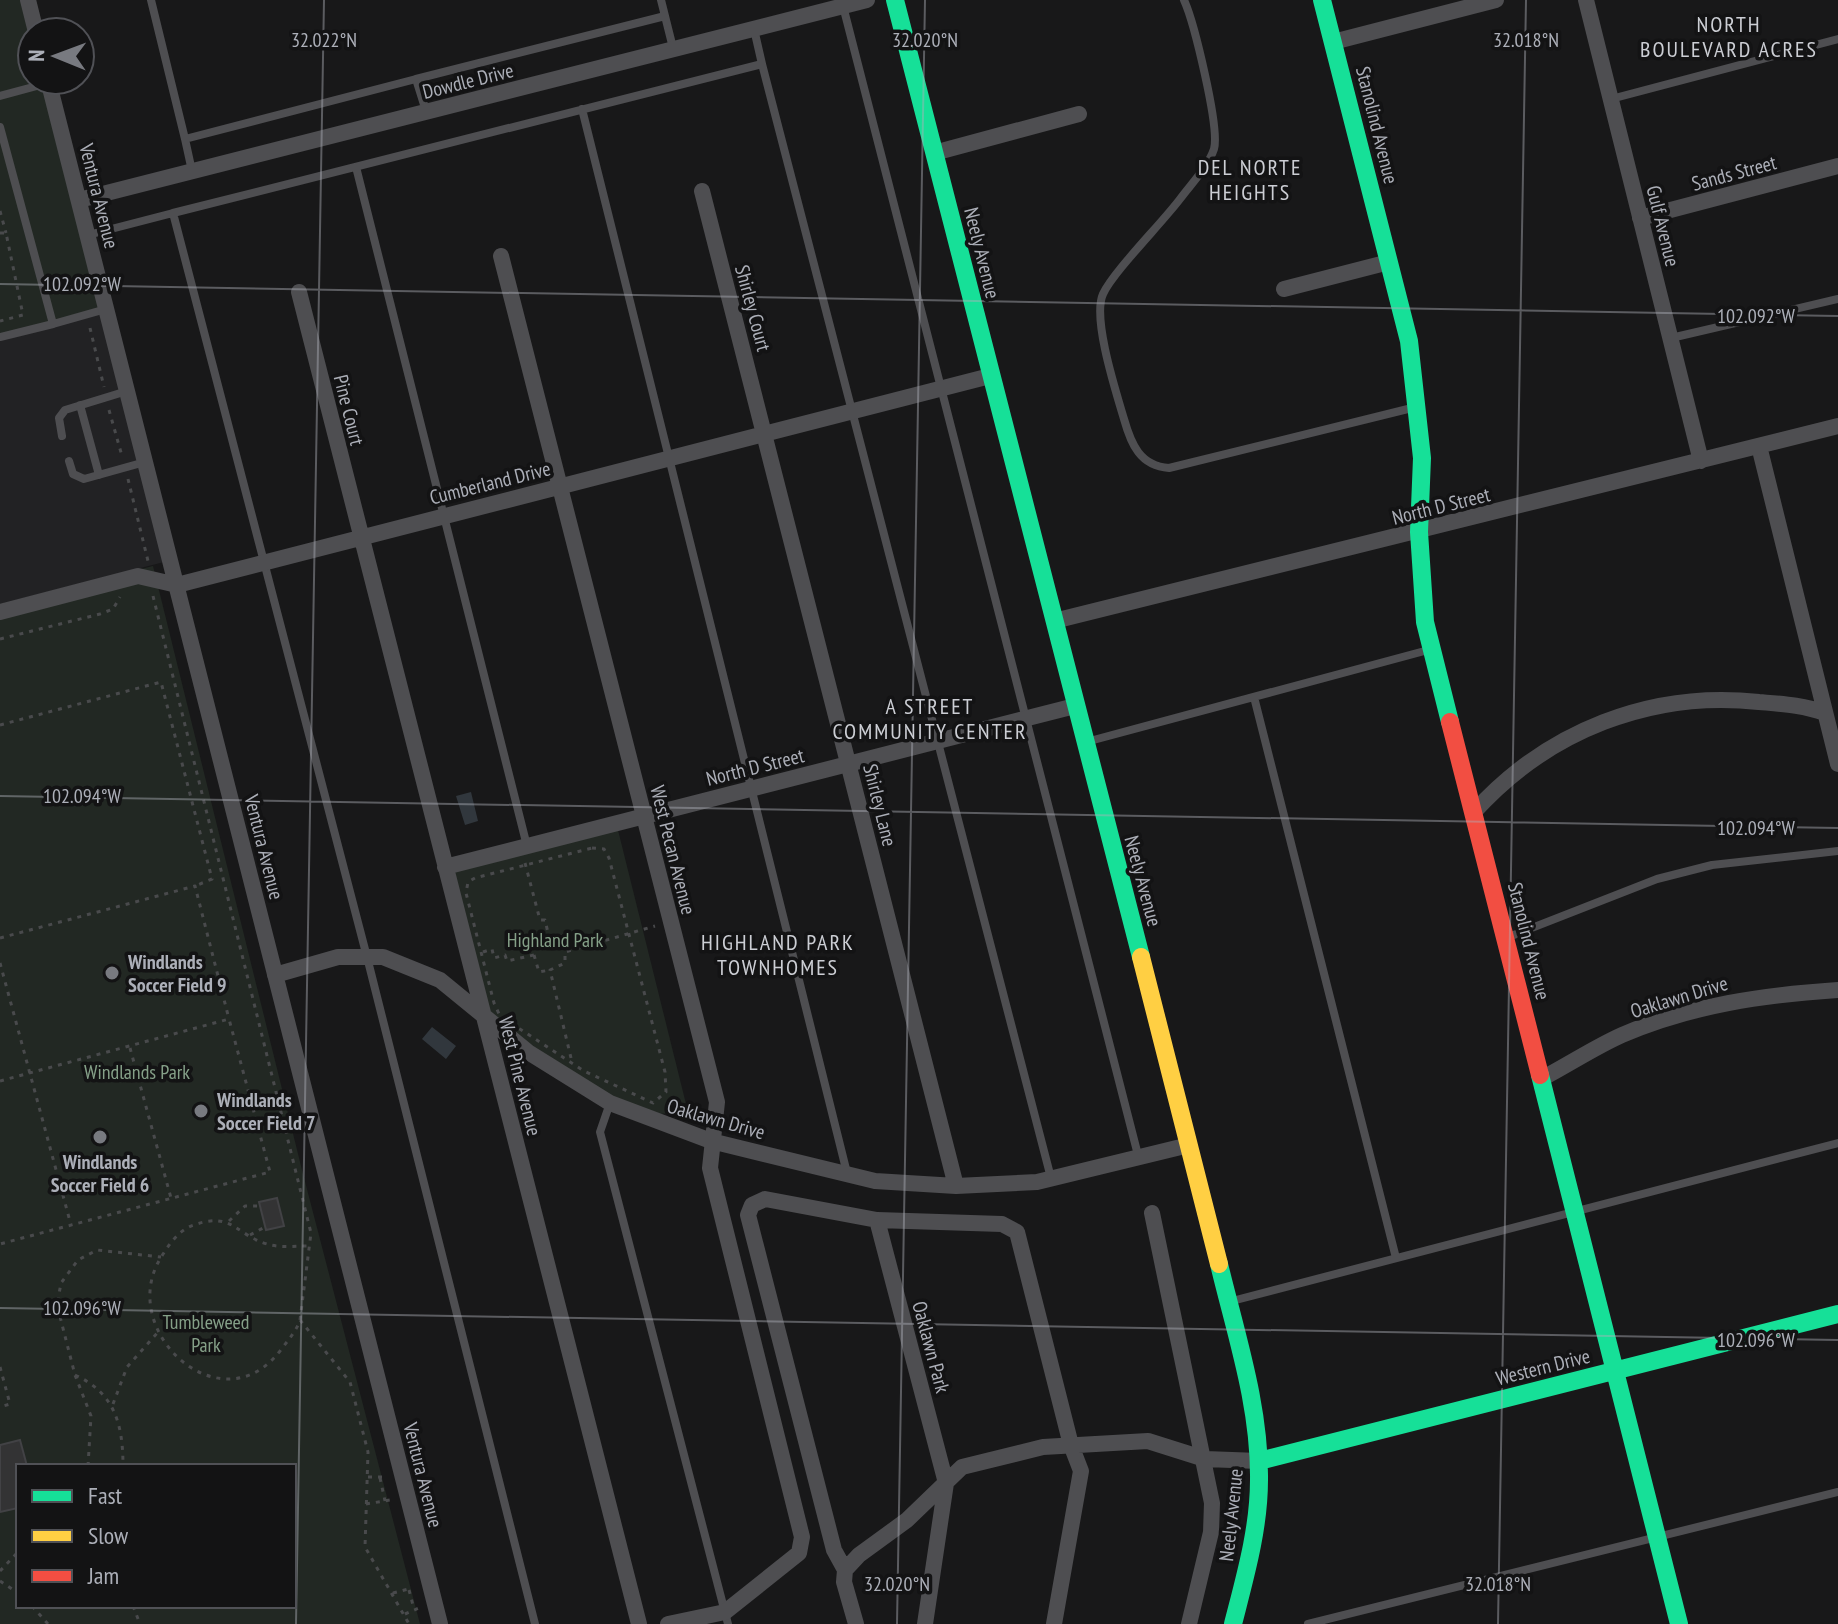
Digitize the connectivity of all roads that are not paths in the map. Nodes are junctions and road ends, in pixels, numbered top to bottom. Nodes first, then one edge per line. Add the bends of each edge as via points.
1 (151, 0) edge
2 (661, 0) edge
3 (867, 0) edge
4 (895, 0) edge
5 (1184, 0) edge
6 (1322, 0) edge
7 (1496, 0) edge
8 (1586, 0) edge
9 (843, 6) junction
10 (665, 16) junction
11 (753, 29) junction
12 (1838, 39) edge
13 (1333, 42) junction
14 (673, 49) junction
15 (762, 64) junction
16 (416, 79) junction
17 (0, 84) edge
18 (2, 96) edge
19 (53, 96) edge
20 (1610, 100) junction
21 (582, 109) junction
22 (426, 112) junction
23 (1079, 114) dead end
24 (0, 127) edge
25 (185, 139) junction
26 (934, 153) junction
27 (1838, 166) edge
28 (356, 167) junction
29 (192, 171) junction
30 (702, 191) dead end
31 (79, 200) junction
32 (173, 213) junction
33 (1640, 218) junction
34 (88, 235) junction
35 (501, 256) dead end
36 (1389, 262) junction
37 (1284, 289) dead end
38 (299, 292) dead end
39 (1838, 299) edge
40 (107, 309) junction
41 (53, 324) junction
42 (0, 337) edge
43 (1670, 339) junction
44 (990, 376) junction
45 (942, 389) junction
46 (127, 391) junction
47 (80, 405) junction
48 (1417, 407) junction
49 (850, 412) junction
50 (1838, 426) edge
51 (765, 435) junction
52 (62, 436) dead end
53 (1759, 446) junction
54 (668, 459) junction
55 (69, 461) dead end
56 (1701, 461) junction
57 (146, 462) junction
58 (99, 475) junction
59 (560, 486) junction
60 (446, 515) junction
61 (1419, 532) junction
62 (361, 537) junction
63 (264, 562) junction
64 (177, 585) junction
65 (0, 612) edge
66 (1054, 621) junction
67 (1432, 649) junction
68 (1254, 697) junction
69 (1075, 706) junction
70 (1825, 713) junction
71 (1025, 718) junction
72 (936, 742) junction
73 (1085, 743) junction
74 (848, 764) junction
75 (1838, 764) edge
76 (755, 788) junction
77 (1474, 812) junction
78 (644, 815) junction
79 (524, 846) junction
80 (1838, 851) edge
81 (445, 867) junction
82 (1506, 938) junction
83 (367, 957) junction
84 (275, 975) junction
85 (1838, 990) edge
86 (483, 1014) junction
87 (1541, 1079) junction
88 (610, 1103) junction
89 (711, 1141) junction
90 (1838, 1143) edge
91 (1189, 1145) junction
92 (1139, 1159) junction
93 (847, 1174) junction
94 (1051, 1179) junction
95 (956, 1186) junction
96 (1574, 1211) junction
97 (1152, 1213) dead end
98 (877, 1220) junction
99 (1396, 1258) junction
100 (1228, 1302) junction
101 (1838, 1314) edge
102 (1615, 1371) junction
103 (1071, 1445) junction
104 (1205, 1459) junction
105 (1259, 1461) junction
106 (946, 1483) junction
107 (1838, 1492) edge
108 (1657, 1538) junction
109 (845, 1570) junction
110 (726, 1618) edge
111 (440, 1624) edge
112 (535, 1624) edge
113 (639, 1624) edge
114 (668, 1624) edge
115 (856, 1624) edge
116 (925, 1624) edge
117 (1054, 1624) edge
118 (1189, 1624) edge
119 (1233, 1624) edge
120 (1308, 1624) edge
121 (1679, 1624) edge

1 - 25 lane
2 - 10 lane
3 - 9 street, Dowdle Drive
4 - 26 street, Neely Avenue
5 - 48 lane via 1214,127 1214,149 1156,232 1108,286 1101,303 1120,404 1135,449 1151,464 1169,468
6 - 13 street, Stanolind Avenue
7 - 13 street
8 - 20 street, Gulf Avenue
9 - 11 street, Dowdle Drive
9 - 45 lane
10 - 14 lane
10 - 16 lane
11 - 14 street, Dowdle Drive
11 - 15 lane
12 - 20 lane
13 - 36 street, Stanolind Avenue
14 - 22 street, Dowdle Drive
15 - 21 lane
15 - 49 lane
16 - 22 lane
16 - 25 lane
17 - 18 lane
19 - 31 street, Ventura Avenue
20 - 33 street, Gulf Avenue
21 - 28 lane
21 - 54 lane
22 - 29 street, Dowdle Drive
23 - 26 street
24 - 41 lane
25 - 29 lane
26 - 44 street, Neely Avenue
27 - 33 street, Sands Street
28 - 32 lane
28 - 60 lane
29 - 31 street, Dowdle Drive
30 - 51 street, Shirley Court
31 - 34 street, Ventura Avenue
32 - 34 lane
32 - 63 lane
33 - 43 street, Gulf Avenue
34 - 40 street, Ventura Avenue
35 - 59 street, West Pecan Avenue
36 - 37 street
36 - 48 street, Stanolind Avenue via 1409,341
38 - 62 street, Pine Court
39 - 43 lane
40 - 41 lane
40 - 46 street, Ventura Avenue
41 - 42 lane
43 - 56 street, Gulf Avenue
44 - 45 street, Cumberland Drive
44 - 66 street, Neely Avenue
45 - 49 street, Cumberland Drive
45 - 71 lane
46 - 47 lane
46 - 57 street, Ventura Avenue
47 - 52 lane via 62,412
47 - 58 lane
48 - 61 street, Stanolind Avenue via 1422,458
49 - 51 street, Cumberland Drive
49 - 72 lane
50 - 53 street, North D Street
51 - 54 street, Cumberland Drive
51 - 74 street, Shirley Lane
53 - 56 street, North D Street
53 - 70 street
54 - 59 street, Cumberland Drive
54 - 76 lane
55 - 58 lane via 79,478
56 - 61 street, North D Street
57 - 58 lane
57 - 64 street, Ventura Avenue
59 - 60 street, Cumberland Drive
59 - 78 street, West Pecan Avenue
60 - 62 street, Cumberland Drive
60 - 79 lane
61 - 66 street, North D Street
61 - 67 street, Stanolind Avenue
62 - 63 street, Cumberland Drive
62 - 81 street, West Pine Avenue
63 - 64 street, Cumberland Drive
63 - 83 lane
64 - 65 street, Cumberland Drive via 138,576
64 - 84 street, Ventura Avenue
66 - 69 street, Neely Avenue
67 - 68 lane
67 - 77 street, Stanolind Avenue
68 - 73 lane
68 - 99 lane
69 - 71 street, North D Street
69 - 73 street, Neely Avenue
70 - 75 street
70 - 77 street via 1715,697 1646,706 1554,743 1501,782
71 - 72 street, North D Street
71 - 92 lane
72 - 74 street, North D Street
72 - 94 lane
73 - 91 street, Neely Avenue
74 - 76 street, North D Street
74 - 95 street, Shirley Lane
76 - 78 street, North D Street
76 - 93 lane
77 - 82 street, Stanolind Avenue
78 - 79 street, North D Street
78 - 89 street, West Pecan Avenue via 717,1102
79 - 81 street, North D Street
80 - 82 lane via 1712,865 1657,879
81 - 86 street, West Pine Avenue via 474,954
82 - 87 street, Stanolind Avenue
83 - 84 street, Oaklawn Drive via 338,957
83 - 86 street, Oaklawn Drive via 383,957 440,980
83 - 112 lane
84 - 111 street, Ventura Avenue
85 - 87 street, Oaklawn Drive via 1762,995 1695,1009 1621,1036
86 - 88 street, Oaklawn Drive via 528,1052 570,1070
86 - 113 street, West Pine Avenue
87 - 96 street, Stanolind Avenue
88 - 89 street, Oaklawn Drive
88 - 110 lane via 600,1132
89 - 93 street, Oaklawn Drive
89 - 110 street, West Pecan Avenue via 710,1168 802,1537 801,1549
90 - 96 lane
91 - 92 street, Oaklawn Drive
91 - 100 street, Neely Avenue
92 - 94 street, Oaklawn Drive
93 - 95 street, Oaklawn Drive
94 - 95 street, Oaklawn Drive
96 - 99 lane
96 - 102 street, Stanolind Avenue
97 - 104 street
98 - 103 street via 1012,1226
98 - 106 street, Oaklawn Park
98 - 109 street via 765,1199 752,1205 748,1215 834,1550
99 - 100 lane
100 - 105 street, Neely Avenue
101 - 102 street, Western Drive
102 - 105 street, Western Drive
102 - 108 street, Stanolind Avenue
103 - 104 street via 1148,1441
103 - 106 street via 962,1467
103 - 117 street via 1081,1471
104 - 105 street
104 - 118 street via 1211,1532
105 - 119 street, Neely Avenue via 1250,1560
106 - 109 street
106 - 116 street, Oaklawn Park
107 - 108 lane
108 - 120 lane
108 - 121 street, Stanolind Avenue
109 - 115 street
110 - 114 street

